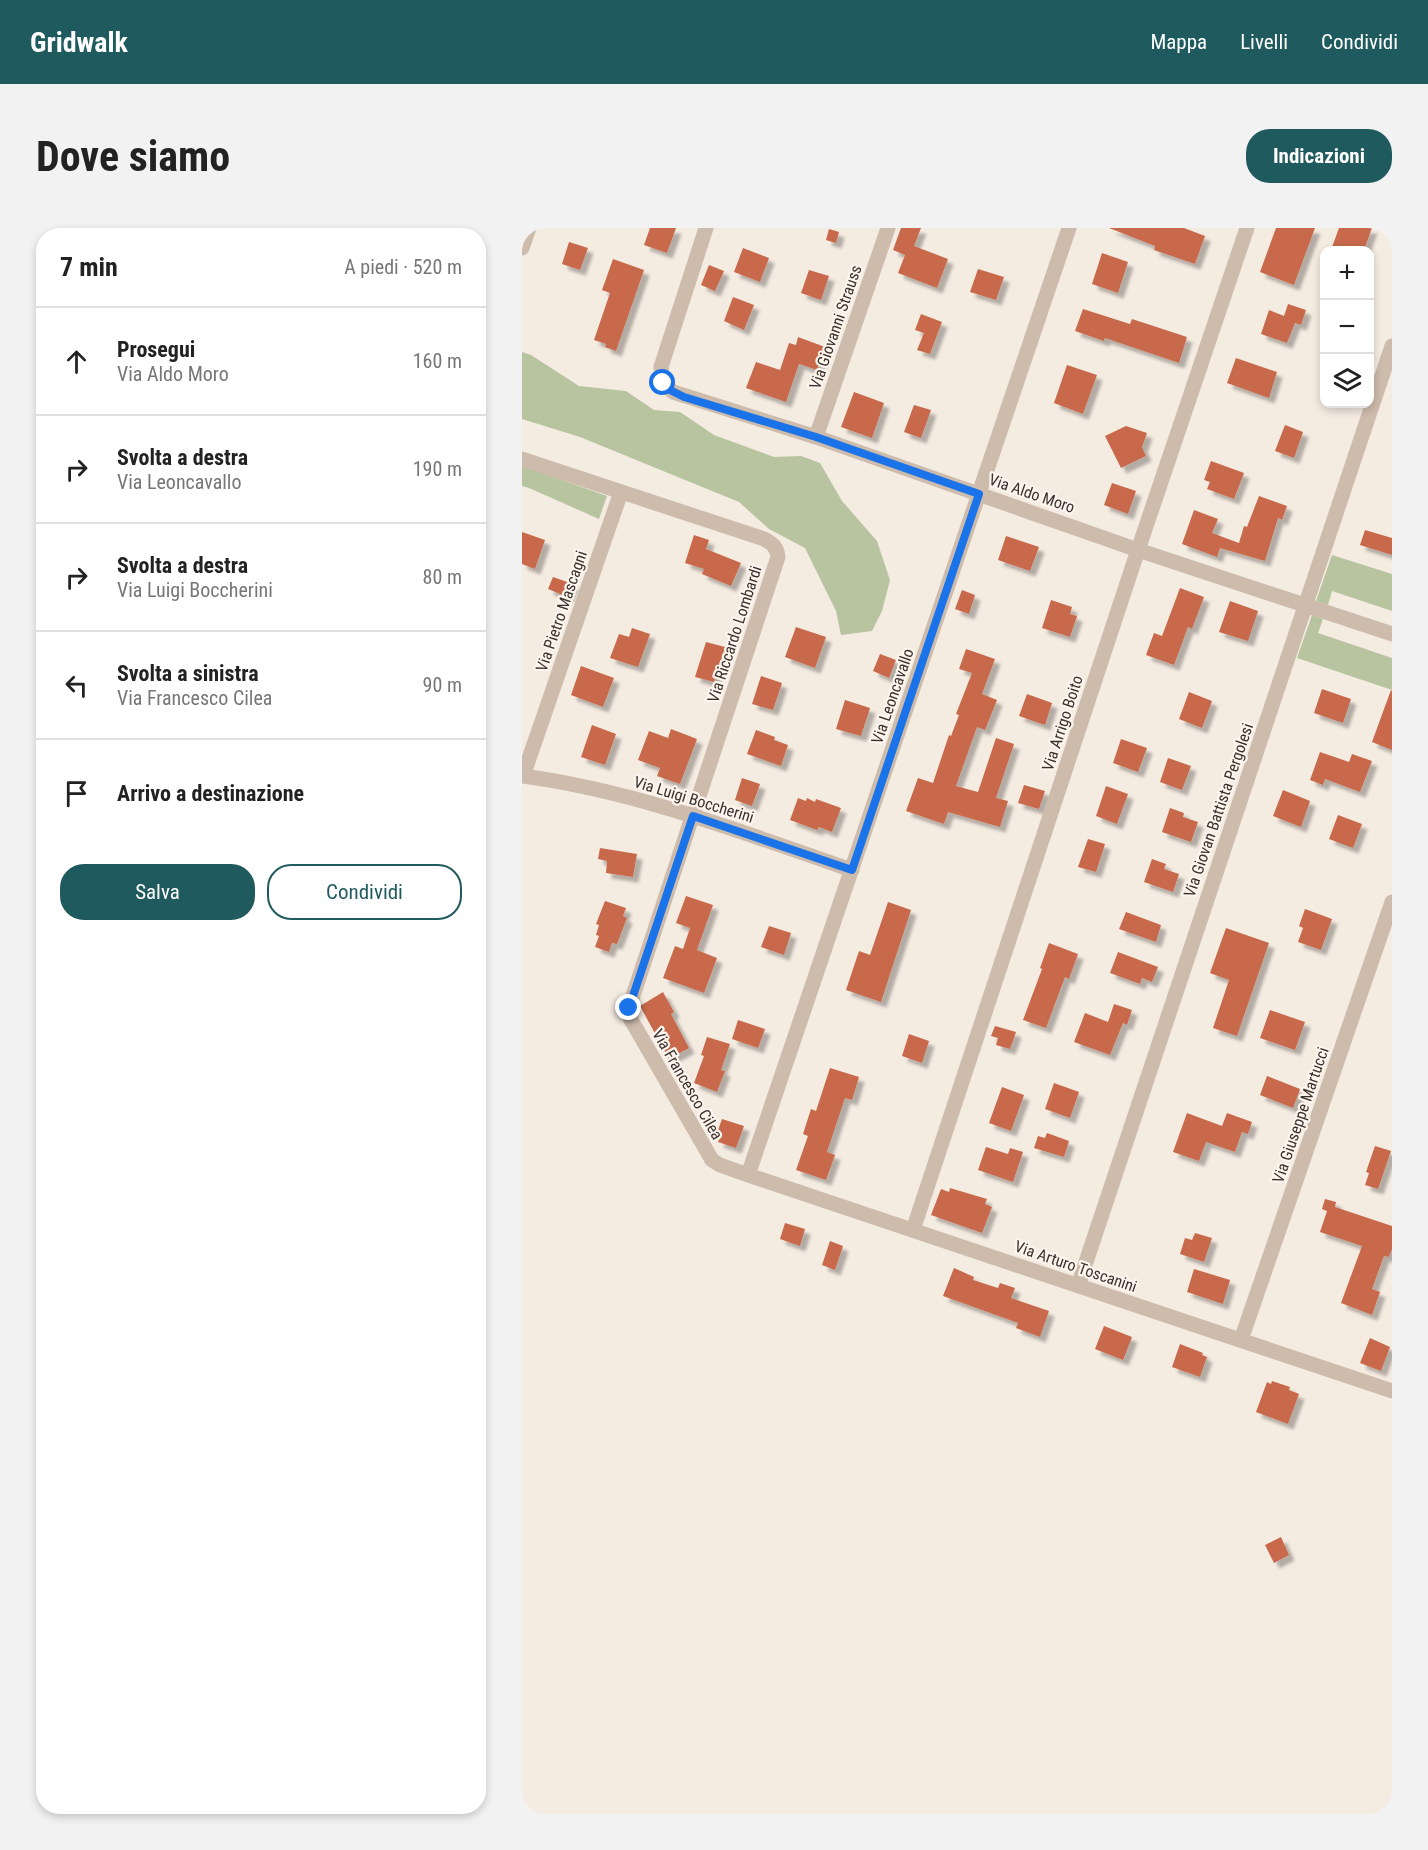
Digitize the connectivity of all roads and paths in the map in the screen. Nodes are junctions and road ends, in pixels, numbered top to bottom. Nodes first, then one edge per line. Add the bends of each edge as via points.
1 (529, 228) edge
2 (706, 228) edge
3 (888, 228) edge
4 (1069, 228) edge
5 (1247, 228) edge
6 (522, 248) edge
7 (1392, 346) edge
8 (816, 437) junction
9 (522, 459) edge
10 (621, 492) junction
11 (979, 494) junction
12 (1138, 550) junction
13 (1306, 605) junction
14 (1392, 634) edge
15 (522, 776) edge
16 (693, 816) junction
17 (852, 870) junction
18 (1392, 902) edge
19 (748, 1175) junction
20 (913, 1230) junction
21 (1078, 1286) junction
22 (1241, 1340) junction
23 (1392, 1391) edge

1 - 6 street
2 - 8 street, Via Aldo Moro via 662,360 663,383 684,397
3 - 8 street, Via Giovanni Strauss
4 - 11 street, Via Leoncavallo
5 - 12 street, Via Arrigo Boito
7 - 13 street, Via Giovan Battista Pergolesi
8 - 11 street, Via Aldo Moro
9 - 10 street, Via Riccardo Lombardi
10 - 15 street, Via Pietro Mascagni
10 - 16 street, Via Riccardo Lombardi via 764,539 777,551
11 - 12 street, Via Aldo Moro
11 - 17 street, Via Leoncavallo
12 - 13 street, Via Aldo Moro
12 - 20 street, Via Arrigo Boito
13 - 14 street, Via Aldo Moro
13 - 21 street, Via Giovan Battista Pergolesi
15 - 16 street, Via Luigi Boccherini via 599,789
16 - 17 street, Via Luigi Boccherini
16 - 19 street, Via Francesco Cilea via 629,1014 710,1158
17 - 19 street, Via Leoncavallo
18 - 22 street, Via Giuseppe Martucci
19 - 20 street, Via Arturo Toscanini
20 - 21 street, Via Arturo Toscanini
21 - 22 street, Via Arturo Toscanini
22 - 23 street, Via Arturo Toscanini

